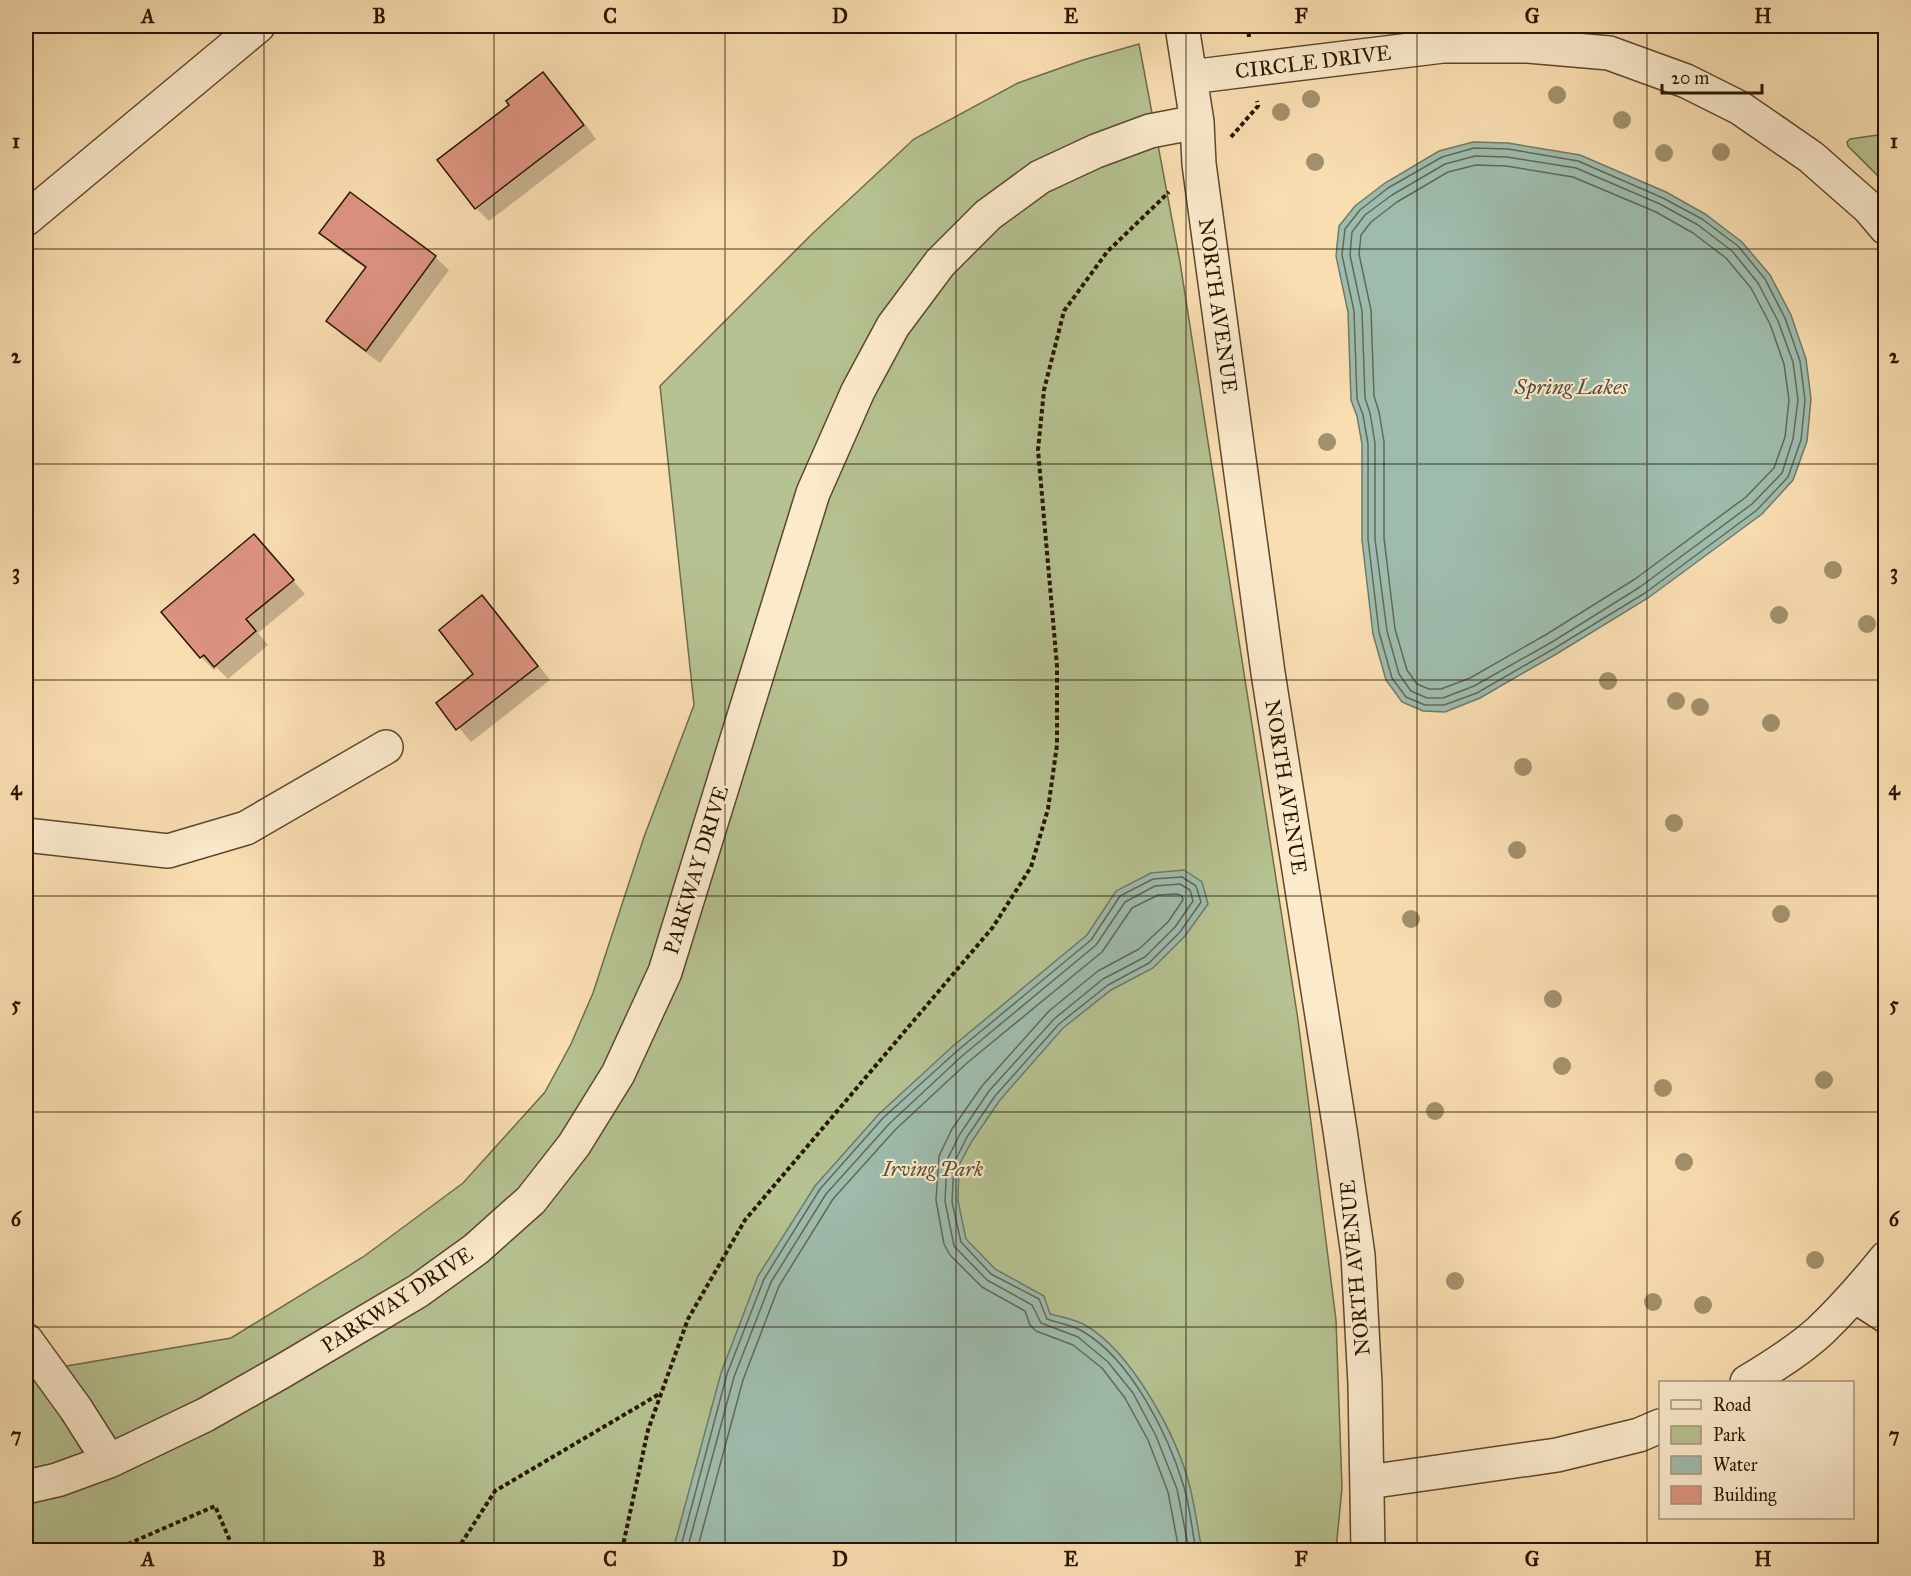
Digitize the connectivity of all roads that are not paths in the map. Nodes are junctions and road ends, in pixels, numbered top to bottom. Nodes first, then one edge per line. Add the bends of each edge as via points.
1 (258, 26) edge
2 (1182, 26) edge
3 (1190, 77) junction
4 (1197, 122) junction
5 (26, 219) edge
6 (1886, 228) edge
7 (386, 747) dead end
8 (26, 835) edge
9 (1886, 1258) edge
10 (1855, 1296) junction
11 (1886, 1316) edge
12 (26, 1340) edge
13 (1750, 1381) edge
14 (1659, 1426) edge
15 (109, 1461) junction
16 (1368, 1482) junction
17 (26, 1487) edge
18 (1368, 1551) edge

1 - 5 street
2 - 3 street, NORTH AVENUE
3 - 4 street, NORTH AVENUE
3 - 6 street, CIRCLE DRIVE via 1443,46 1528,46 1609,53 1686,81 1740,108 1811,157
4 - 15 street, PARKWAY DRIVE via 1150,131 1040,177 988,215 940,263 893,326 858,391 813,493 665,972 618,1074 574,1144 531,1200 476,1249 418,1291 205,1415
4 - 16 street, NORTH AVENUE via 1199,164 1268,673 1358,1255
7 - 8 street via 246,828 168,851
9 - 10 street
10 - 11 street
10 - 13 street via 1818,1333
12 - 15 street
14 - 16 street via 1557,1455
15 - 17 street, PARKWAY DRIVE
16 - 18 street, NORTH AVENUE

